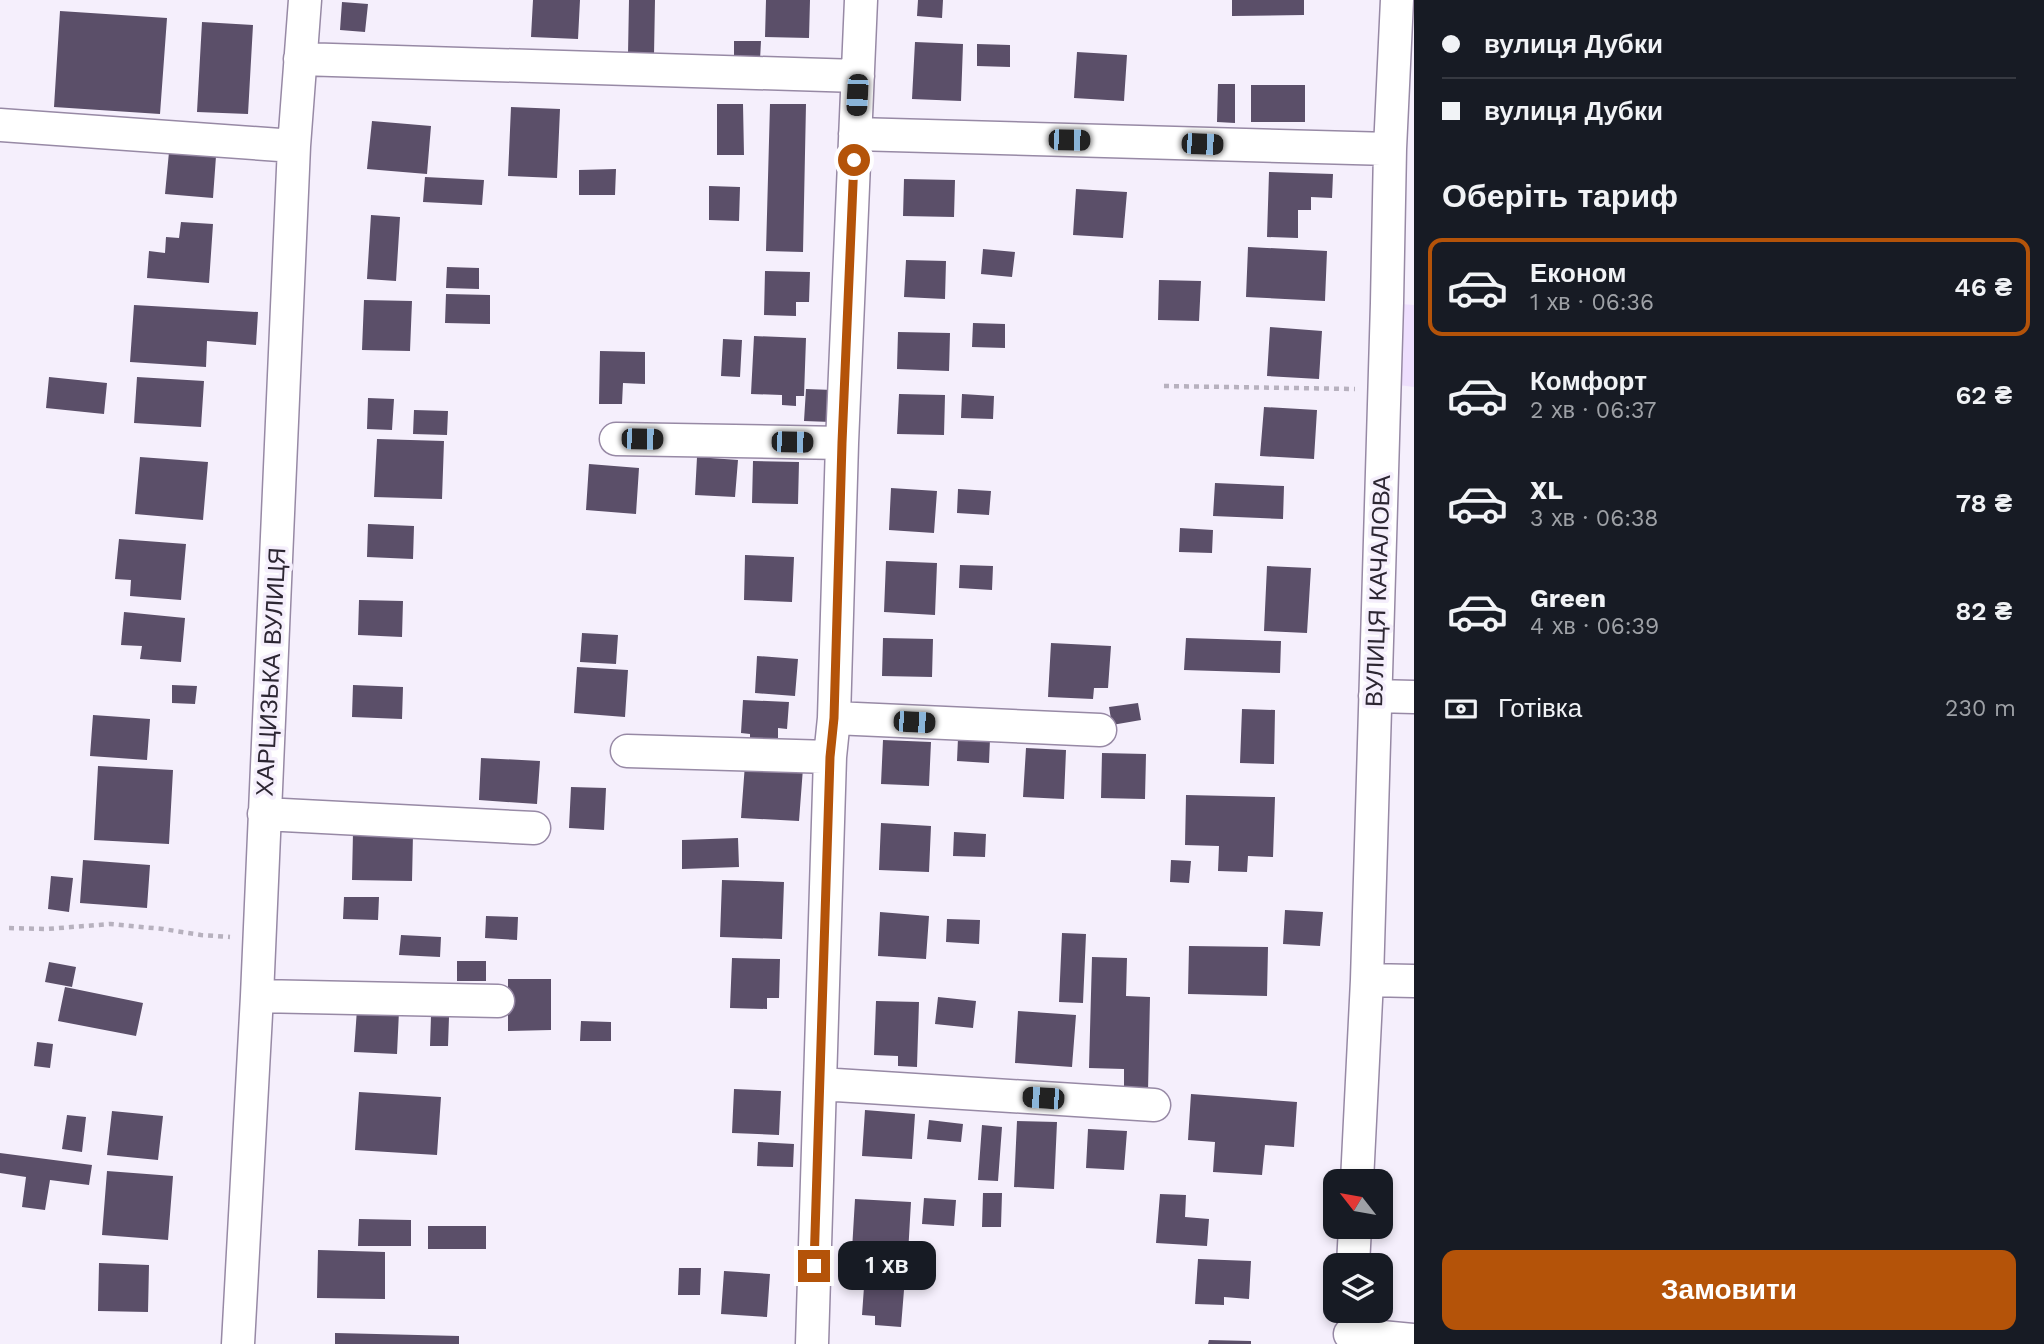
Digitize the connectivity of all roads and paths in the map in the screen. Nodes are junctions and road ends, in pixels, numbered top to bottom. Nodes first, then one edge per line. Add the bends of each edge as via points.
1 (305, 0) edge
2 (861, 0) edge
3 (1397, 0) edge
4 (300, 59) junction
5 (858, 76) junction
6 (0, 125) edge
7 (855, 134) junction
8 (294, 146) junction
9 (1390, 149) junction
10 (1164, 386) dead end
11 (1383, 389) junction
12 (617, 439) dead end
13 (842, 443) junction
14 (1375, 696) junction
15 (1414, 697) edge
16 (834, 718) junction
17 (1100, 730) dead end
18 (628, 751) dead end
19 (830, 757) junction
20 (264, 814) junction
21 (534, 828) dead end
22 (9, 928) dead end
23 (259, 938) junction
24 (1367, 981) junction
25 (1414, 981) edge
26 (257, 996) junction
27 (498, 1001) dead end
28 (820, 1084) junction
29 (1154, 1105) dead end
30 (1358, 1169) edge
31 (1350, 1330) edge
32 (1414, 1340) edge
33 (238, 1344) edge
34 (811, 1344) edge

1 - 4 street, ХАРЦИЗЬКА ВУЛИЦЯ
2 - 5 street
3 - 9 street, ВУЛИЦЯ КАЧАЛОВА
4 - 5 street
4 - 8 street, ХАРЦИЗЬКА ВУЛИЦЯ
5 - 7 street
6 - 8 street
7 - 9 street
7 - 13 street
8 - 20 street, ХАРЦИЗЬКА ВУЛИЦЯ
9 - 11 street, ВУЛИЦЯ КАЧАЛОВА
10 - 11 path
11 - 14 street, ВУЛИЦЯ КАЧАЛОВА
12 - 13 street
13 - 16 street
14 - 15 street
14 - 24 street, ВУЛИЦЯ КАЧАЛОВА
16 - 17 street
16 - 19 street
18 - 19 street
19 - 28 street
20 - 21 street
20 - 23 street, ХАРЦИЗЬКА ВУЛИЦЯ
22 - 23 path via 110,924
23 - 26 street, ХАРЦИЗЬКА ВУЛИЦЯ
24 - 25 street
24 - 30 street, ВУЛИЦЯ КАЧАЛОВА
26 - 27 street
26 - 33 street, ХАРЦИЗЬКА ВУЛИЦЯ
28 - 29 street
28 - 34 street
31 - 32 street

